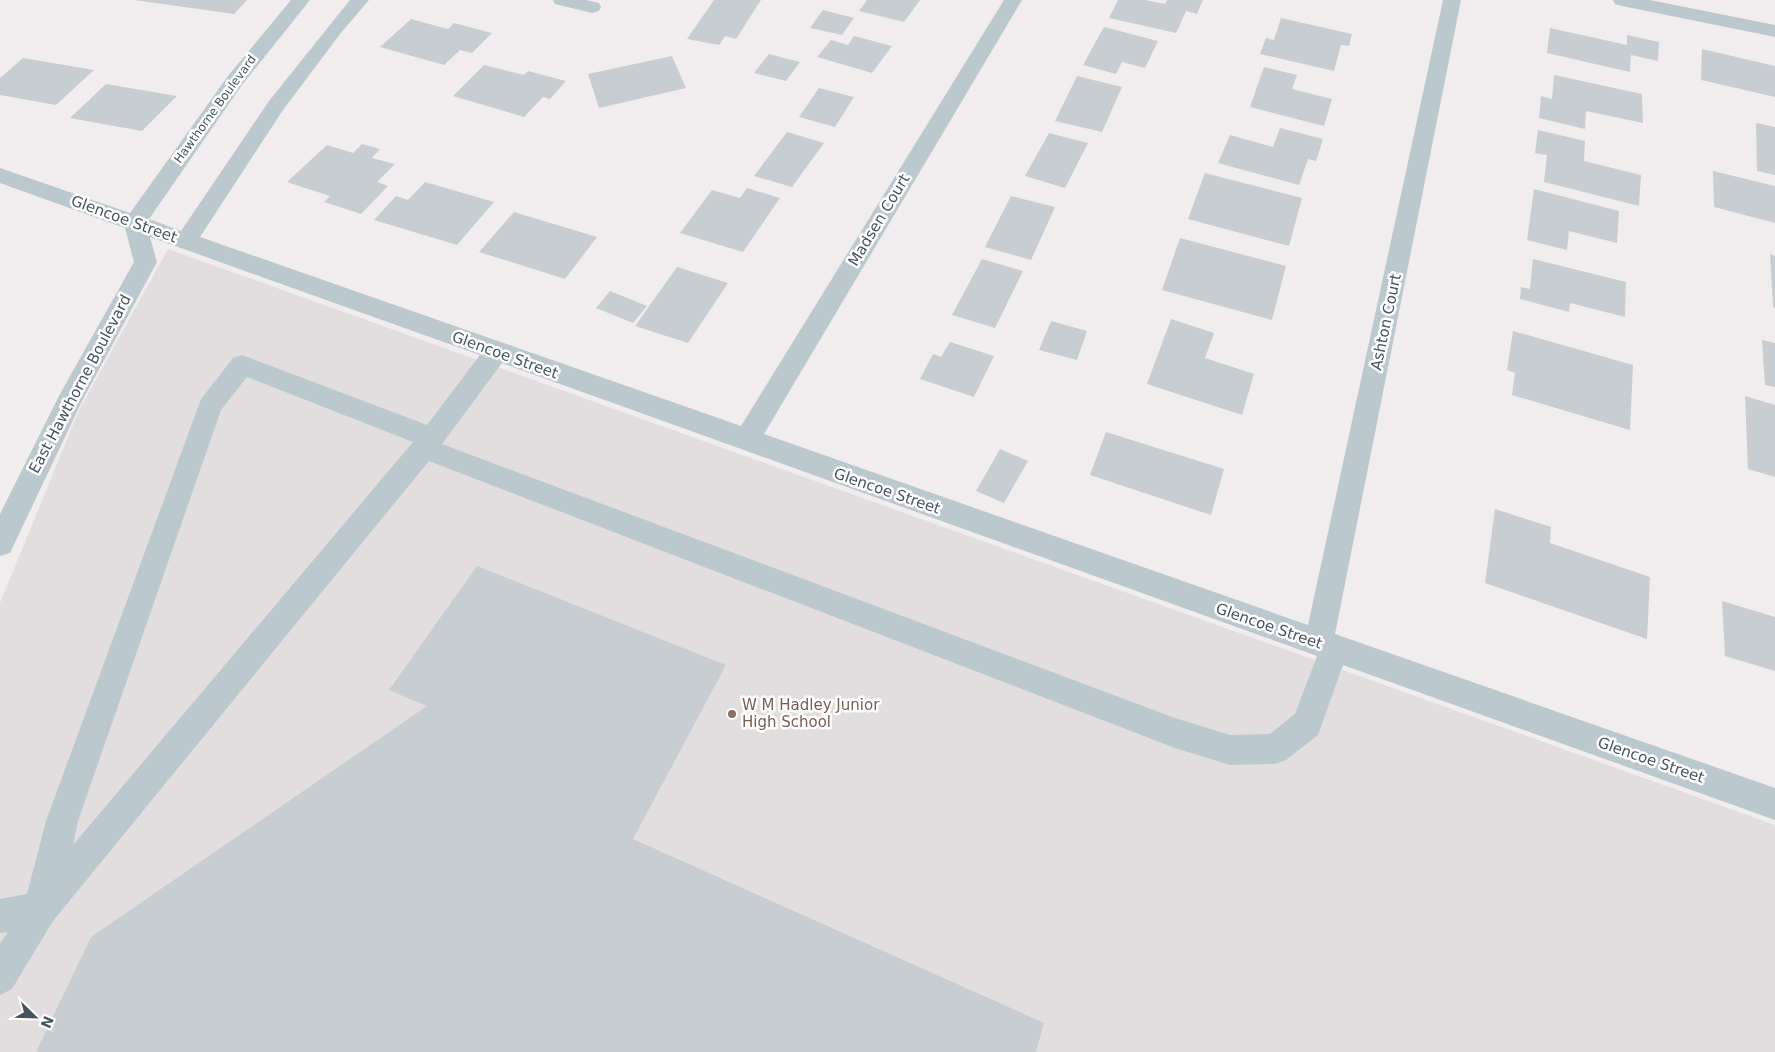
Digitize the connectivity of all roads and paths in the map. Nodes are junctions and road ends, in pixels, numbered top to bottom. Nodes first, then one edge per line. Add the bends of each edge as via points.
1 (302, 0) edge
2 (360, 0) edge
3 (562, 0) edge
4 (1013, 0) edge
5 (1452, 0) edge
6 (1622, 0) edge
7 (592, 7) dead end
8 (1775, 31) edge
9 (0, 175) edge
10 (135, 223) junction
11 (186, 241) junction
12 (496, 352) junction
13 (746, 441) junction
14 (428, 443) junction
15 (0, 544) edge
16 (1327, 646) junction
17 (1775, 804) edge
18 (41, 909) junction
19 (0, 916) edge
20 (0, 977) edge

1 - 10 street, Hawthorne Boulevard via 246,66
2 - 11 street via 288,89 228,172
3 - 7 street
4 - 13 street, Madsen Court
5 - 16 street, Ashton Court
6 - 8 street
9 - 10 street, Glencoe Street
10 - 11 street, Glencoe Street
10 - 15 street, East Hawthorne Boulevard via 146,262 59,421
11 - 12 street, Glencoe Street
12 - 13 street, Glencoe Street
12 - 14 street
13 - 16 street, Glencoe Street
14 - 16 street, Ashton Court via 1175,733 1230,750 1276,749 1307,724
14 - 18 street
14 - 18 street, Ashton Court via 242,365 210,406 62,821
16 - 17 street, Glencoe Street
18 - 19 street
18 - 20 street

